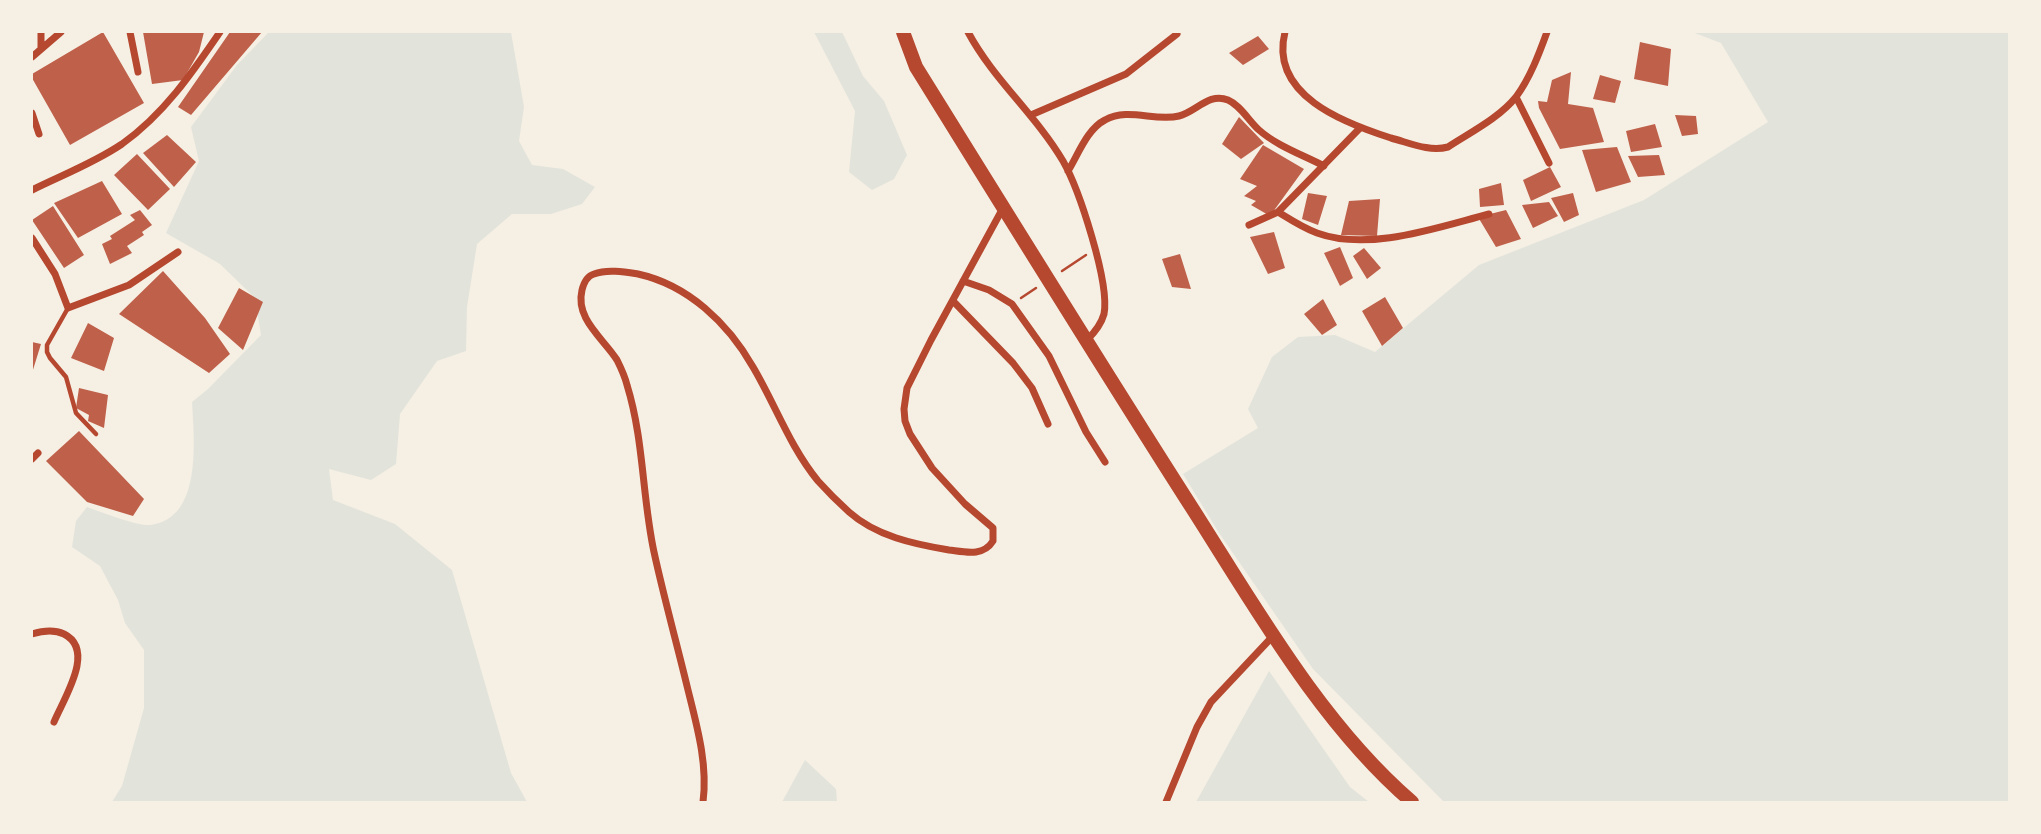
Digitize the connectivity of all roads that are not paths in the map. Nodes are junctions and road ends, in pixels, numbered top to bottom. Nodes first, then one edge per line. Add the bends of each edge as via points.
1 (41, 32) edge
2 (61, 32) edge
3 (130, 32) edge
4 (220, 32) edge
5 (903, 32) edge
6 (968, 32) edge
7 (1285, 32) edge
8 (1547, 32) edge
9 (1177, 33) dead end
10 (41, 48) junction
11 (32, 57) edge
12 (138, 72) dead end
13 (1516, 97) junction
14 (32, 113) edge
15 (1031, 115) junction
16 (1360, 128) junction
17 (39, 134) dead end
18 (1549, 163) dead end
19 (1324, 166) junction
20 (1068, 171) junction
21 (32, 190) edge
22 (1004, 208) junction
23 (1278, 212) junction
24 (1489, 214) dead end
25 (1249, 225) dead end
26 (32, 238) edge
27 (178, 252) dead end
28 (963, 281) junction
29 (953, 300) junction
30 (68, 308) junction
31 (1086, 341) junction
32 (1048, 424) dead end
33 (96, 434) dead end
34 (1105, 461) dead end
35 (32, 634) edge
36 (1273, 636) junction
37 (54, 722) dead end
38 (703, 803) edge
39 (1166, 803) edge
40 (1412, 803) edge

1 - 10 street
2 - 10 street
3 - 12 street
4 - 21 street via 153,119 89,164
5 - 22 highway via 916,67
6 - 15 street
7 - 16 street via 1285,64 1295,83 1314,104
8 - 13 street
9 - 15 street via 1126,74
10 - 11 street
13 - 16 street via 1496,116 1440,150
13 - 18 street
14 - 17 street
15 - 20 street
16 - 19 street
19 - 20 street via 1270,138 1234,104 1218,98 1176,117 1117,115 1103,120
19 - 23 street
20 - 31 street via 1102,273 1103,318
22 - 28 street
22 - 31 highway
23 - 24 street via 1318,234 1374,239
23 - 25 street
26 - 30 street via 55,274
27 - 30 street via 129,285
28 - 29 street
28 - 34 street via 1012,304 1035,333
29 - 32 street via 1013,363 1032,388
29 - 38 street via 907,388 905,421 932,468 993,528 989,547 969,553 905,541 874,530 850,513 811,471 752,365 717,319 684,291 624,271 594,274 583,284 583,314 618,362 641,437 654,549 699,736
30 - 33 lane via 47,352 66,377 76,413
31 - 36 highway
35 - 37 street via 57,631 78,648 78,664
36 - 39 street via 1211,702
36 - 40 highway via 1346,736

